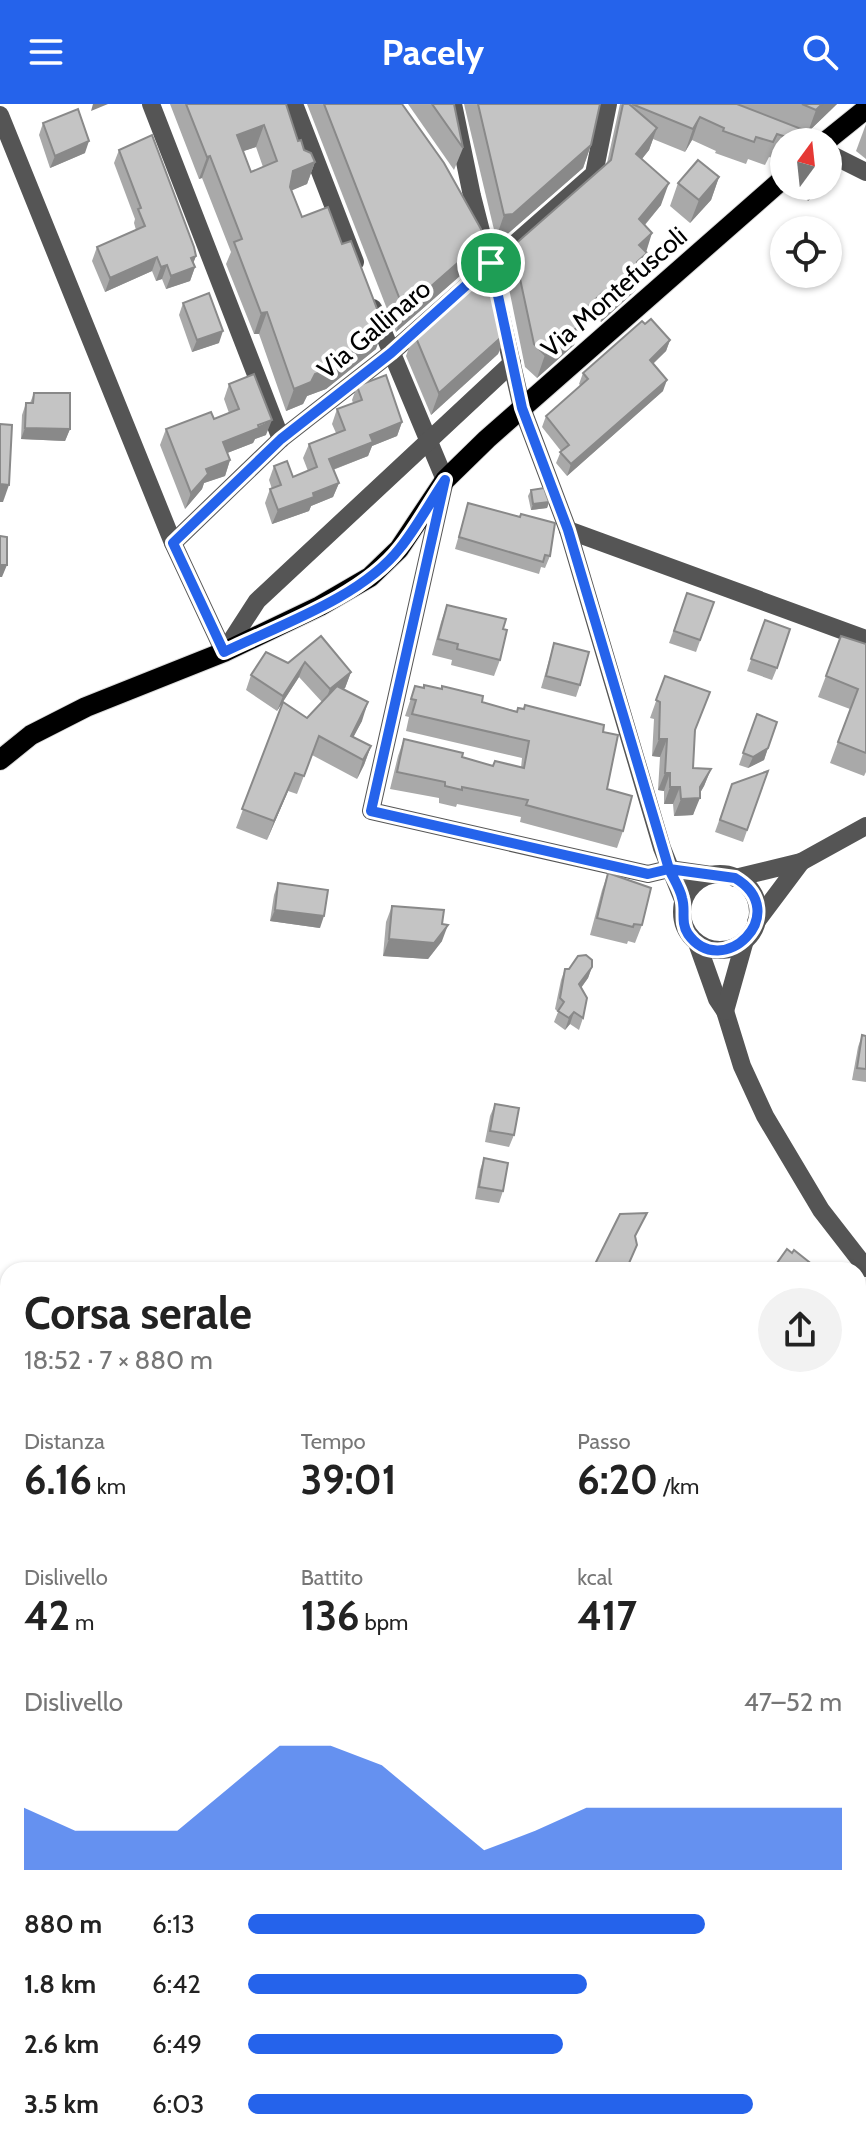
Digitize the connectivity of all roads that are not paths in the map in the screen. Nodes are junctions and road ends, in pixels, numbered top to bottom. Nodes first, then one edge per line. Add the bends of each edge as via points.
1 (151, 104) edge
2 (294, 104) edge
3 (453, 104) edge
4 (608, 104) edge
5 (866, 109) edge
6 (0, 115) edge
7 (842, 128) edge
8 (842, 160) edge
9 (866, 172) edge
10 (770, 190) edge
11 (454, 192) edge
12 (491, 263) junction
13 (391, 353) junction
14 (512, 363) junction
15 (522, 408) junction
16 (281, 439) junction
17 (430, 440) junction
18 (445, 480) junction
19 (568, 530) junction
20 (173, 543) junction
21 (866, 639) edge
22 (224, 652) junction
23 (0, 760) edge
24 (866, 826) edge
25 (801, 862) junction
26 (669, 869) junction
27 (711, 875) junction
28 (735, 878) junction
29 (683, 900) junction
30 (756, 922) junction
31 (745, 940) junction
32 (697, 943) junction
33 (725, 1011) junction
34 (861, 1262) edge

1 - 16 street
2 - 13 street
3 - 12 street
4 - 12 street, Via Gallinaro via 594,174
5 - 7 main road
6 - 20 street
8 - 9 street
10 - 15 main road, Via Montefuscoli
11 - 12 street
12 - 13 street, Via Gallinaro
12 - 14 street
13 - 16 street, Via Gallinaro
13 - 17 street
14 - 15 street
14 - 17 street
15 - 18 main road, Via Montefuscoli
15 - 19 street
16 - 20 street, Via Gallinaro
17 - 18 street
17 - 22 street via 257,601
18 - 22 main road, Via Montefuscoli via 399,549 370,577
18 - 26 street via 371,811 648,874
19 - 21 street
19 - 26 street
20 - 22 street
22 - 23 main road, Via Montefuscoli via 86,707 31,735
24 - 25 street
25 - 28 street
25 - 30 street
26 - 27 street
26 - 29 street
27 - 28 street
27 - 29 street via 699,880
28 - 30 street via 751,891
29 - 32 street via 683,924
30 - 31 street
31 - 32 street via 722,950
31 - 33 street
32 - 33 street
33 - 34 street via 765,1116 821,1210

